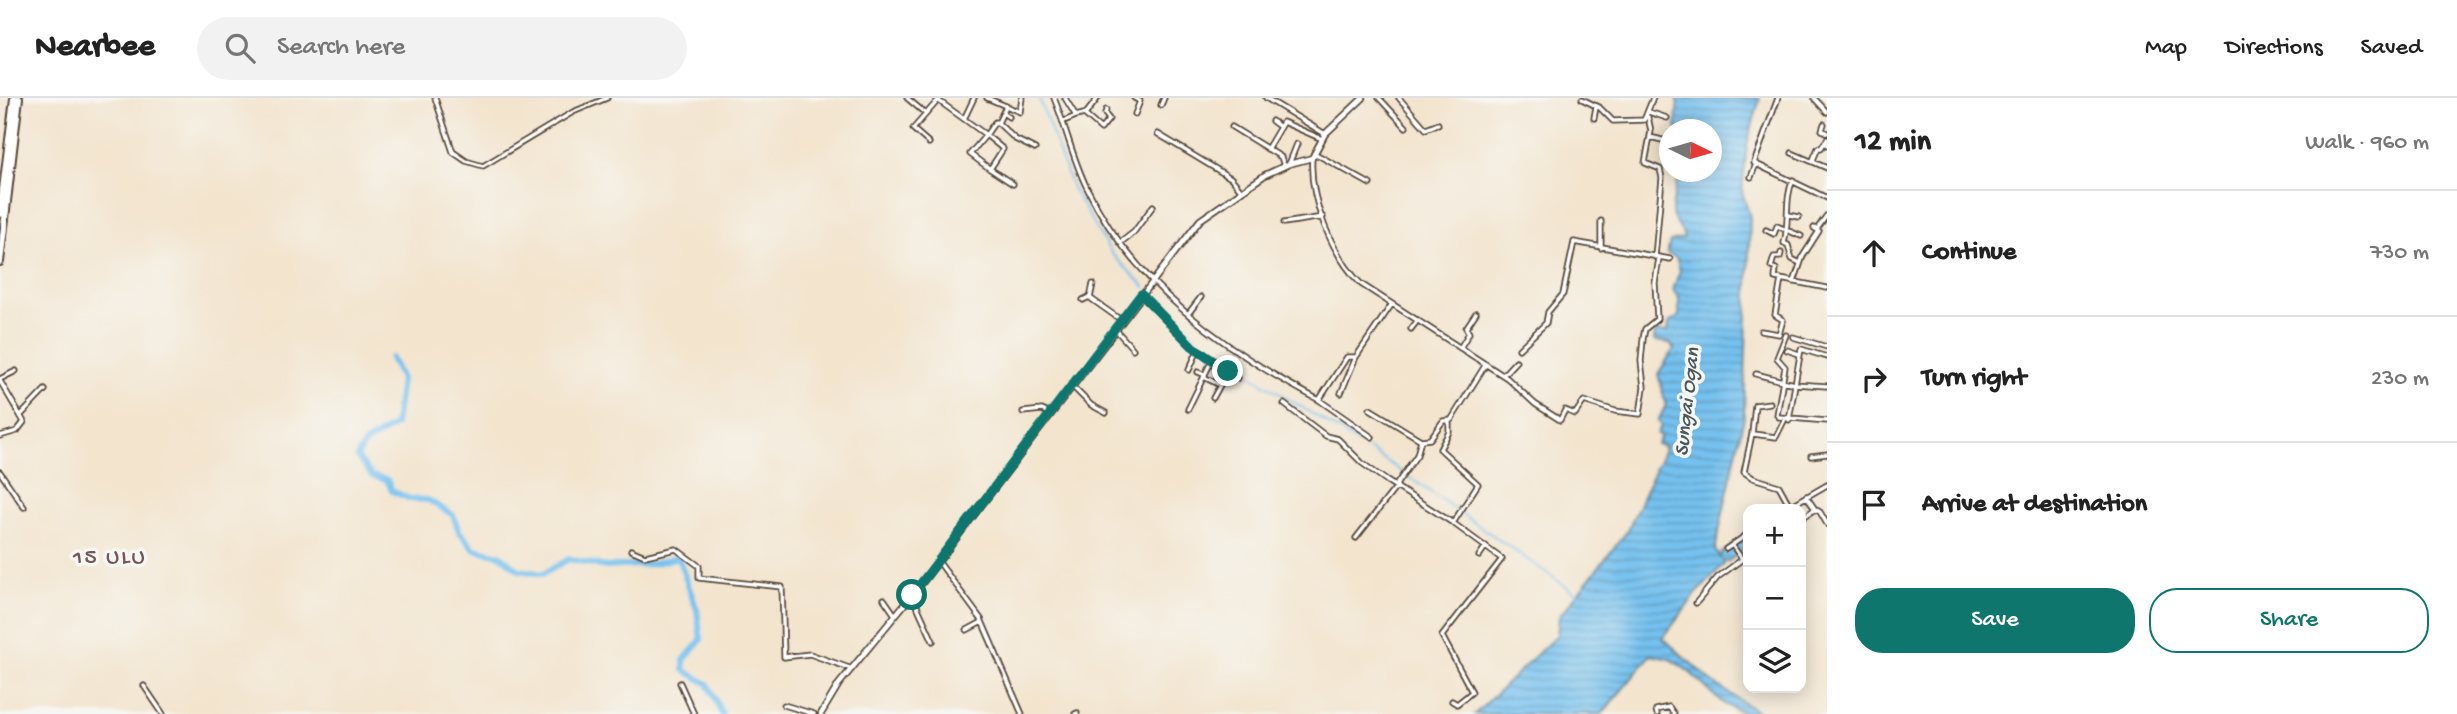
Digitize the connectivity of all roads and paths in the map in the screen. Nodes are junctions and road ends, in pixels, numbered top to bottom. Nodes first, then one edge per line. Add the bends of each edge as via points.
1 (13, 98) edge
2 (19, 98) edge
3 (435, 98) edge
4 (607, 98) edge
5 (907, 98) edge
6 (974, 98) edge
7 (987, 98) edge
8 (1022, 98) edge
9 (1054, 98) edge
10 (1065, 98) edge
11 (1098, 98) edge
12 (1133, 98) edge
13 (1164, 98) edge
14 (1266, 98) edge
15 (1363, 98) edge
16 (1379, 98) edge
17 (1399, 98) edge
18 (1653, 98) edge
19 (1778, 98) edge
20 (1582, 99) edge
21 (1813, 99) edge
22 (939, 100) edge
23 (1161, 105) dead end
24 (1596, 107) junction
25 (1004, 110) junction
26 (1106, 110) dead end
27 (1827, 112) edge
28 (926, 114) junction
29 (1135, 114) dead end
30 (1648, 114) junction
31 (1085, 115) junction
32 (1076, 116) junction
33 (1009, 117) dead end
34 (1594, 118) dead end
35 (1667, 118) dead end
36 (964, 119) junction
37 (1064, 121) junction
38 (1272, 121) dead end
39 (998, 123) junction
40 (1438, 124) dead end
41 (1824, 124) dead end
42 (1232, 127) dead end
43 (1280, 127) junction
44 (1406, 127) dead end
45 (1827, 133) edge
46 (986, 135) junction
47 (1158, 135) dead end
48 (1324, 137) junction
49 (1650, 137) junction
50 (1659, 139) edge
51 (1826, 142) edge
52 (929, 143) dead end
53 (1297, 144) dead end
54 (1035, 149) dead end
55 (1267, 149) junction
56 (1793, 153) dead end
57 (1313, 156) junction
58 (1813, 160) junction
59 (1756, 164) junction
60 (1287, 165) junction
61 (1827, 168) edge
62 (990, 169) junction
63 (1751, 177) dead end
64 (1793, 180) junction
65 (1013, 184) dead end
66 (1370, 184) dead end
67 (1241, 190) junction
68 (1827, 198) edge
69 (1153, 206) dead end
70 (0, 214) edge
71 (1789, 215) junction
72 (1827, 215) edge
73 (1323, 217) junction
74 (1799, 217) dead end
75 (1601, 221) dead end
76 (1284, 223) dead end
77 (1766, 230) dead end
78 (1787, 230) junction
79 (1801, 236) dead end
80 (1120, 243) junction
81 (1601, 248) junction
82 (1781, 253) dead end
83 (1657, 258) junction
84 (1670, 259) dead end
85 (0, 262) edge
86 (1800, 264) junction
87 (1781, 279) junction
88 (1794, 282) junction
89 (1150, 283) junction
90 (1093, 284) dead end
91 (1827, 288) edge
92 (1141, 294) junction
93 (1090, 297) junction
94 (1201, 297) dead end
95 (1083, 300) dead end
96 (1392, 304) junction
97 (1476, 313) dead end
98 (1188, 314) junction
99 (1121, 320) junction
100 (1418, 320) junction
101 (1114, 329) junction
102 (1411, 329) dead end
103 (1761, 331) dead end
104 (1786, 335) dead end
105 (1793, 337) dead end
106 (1827, 347) edge
107 (1460, 348) junction
108 (1133, 349) dead end
109 (1519, 349) dead end
110 (1198, 350) junction
111 (1787, 350) dead end
112 (1799, 354) junction
113 (1356, 357) junction
114 (1827, 357) edge
115 (1212, 360) junction
116 (1516, 361) dead end
117 (1486, 364) junction
118 (1189, 370) dead end
119 (16, 371) dead end
120 (1228, 371) junction
121 (1199, 372) dead end
122 (1756, 374) dead end
123 (1503, 375) junction
124 (1205, 376) junction
125 (1238, 378) dead end
126 (0, 380) edge
127 (1781, 382) junction
128 (1794, 384) junction
129 (1220, 385) junction
130 (1072, 386) junction
131 (1827, 386) edge
132 (45, 390) dead end
133 (1341, 393) dead end
134 (1213, 398) dead end
135 (1319, 400) junction
136 (1770, 403) dead end
137 (1284, 404) dead end
138 (1188, 409) dead end
139 (1370, 409) dead end
140 (1023, 412) dead end
141 (1106, 413) dead end
142 (22, 414) junction
143 (1050, 414) junction
144 (1787, 419) junction
145 (1449, 421) junction
146 (1827, 421) edge
147 (1752, 434) junction
148 (0, 436) edge
149 (1372, 437) dead end
150 (1421, 440) junction
151 (1827, 454) edge
152 (1811, 456) dead end
153 (0, 472) edge
154 (1397, 485) junction
155 (1827, 485) edge
156 (1807, 497) junction
157 (1789, 504) edge
158 (1794, 504) edge
159 (24, 507) dead end
160 (1814, 508) junction
161 (1806, 515) edge
162 (1454, 522) junction
163 (1827, 524) edge
164 (1356, 538) dead end
165 (1743, 538) edge
166 (1486, 546) junction
167 (1732, 546) junction
168 (1726, 549) dead end
169 (631, 550) dead end
170 (1479, 556) dead end
171 (1742, 559) joint
172 (938, 561) junction
173 (912, 595) junction
174 (884, 599) dead end
175 (1696, 603) dead end
176 (896, 616) junction
177 (982, 622) junction
178 (967, 630) dead end
179 (933, 641) dead end
180 (852, 669) junction
181 (680, 684) dead end
182 (144, 686) dead end
183 (1452, 701) dead end
184 (784, 705) dead end
185 (1021, 713) edge
186 (163, 714) edge
187 (694, 714) edge
188 (814, 714) edge
189 (821, 714) edge
190 (1657, 714) edge
191 (1674, 714) edge

1 - 70 highway
2 - 85 highway
3 - 4 street via 453,152 483,166 573,112
5 - 28 street
6 - 36 street
7 - 25 street
8 - 25 street via 1020,112
9 - 37 street
10 - 32 street
11 - 31 street
12 - 29 street via 1140,101
13 - 23 street
14 - 48 street
15 - 48 street
16 - 44 street
17 - 40 street via 1426,129
18 - 30 street
19 - 59 street
20 - 24 street
21 - 27 street
22 - 28 street
22 - 36 street
24 - 30 street via 1618,122 1644,120
24 - 34 street
25 - 33 street
25 - 39 street
26 - 31 street via 1110,119 1101,129
28 - 52 street via 913,129
30 - 35 street
30 - 49 street
31 - 32 street
32 - 37 street
36 - 46 street
37 - 80 street via 1087,189
38 - 43 street
39 - 46 street
39 - 54 street
41 - 45 street via 1822,131
42 - 55 street
43 - 48 street via 1283,122
43 - 55 street
46 - 62 street via 1003,148
46 - 62 street via 970,153
47 - 67 street via 1231,178
48 - 57 street
49 - 50 street
49 - 83 street via 1646,163 1661,172
51 - 58 street
53 - 60 street
55 - 60 street
56 - 58 street
57 - 60 street
57 - 66 street
57 - 73 street via 1312,183
58 - 61 street
59 - 63 street
59 - 64 street
60 - 67 street
62 - 65 street
64 - 68 street
64 - 71 street via 1788,190
67 - 89 street via 1200,220
69 - 80 street
71 - 74 street
71 - 78 street
72 - 86 street via 1821,226 1816,226 1819,231
73 - 76 street
73 - 96 street via 1347,271
75 - 81 street
77 - 78 street via 1774,234 1777,226
78 - 79 street
78 - 86 street via 1784,243
80 - 89 street
81 - 83 street
81 - 109 street via 1574,242 1564,291 1548,312 1547,322
82 - 87 street via 1771,267 1776,269 1775,278
83 - 84 street
83 - 123 street via 1657,319 1645,331 1639,415 1584,401 1575,414 1566,410 1560,420
86 - 88 street
87 - 88 street
87 - 103 street via 1775,315 1783,320 1779,334
88 - 91 street
89 - 92 street
89 - 98 street
90 - 93 street
92 - 99 street
92 - 110 street
93 - 95 street
93 - 99 street
94 - 98 street
96 - 100 street
96 - 113 street
97 - 107 street
98 - 135 street
99 - 101 street
100 - 102 street
100 - 107 street
101 - 108 street
101 - 130 street
104 - 127 street via 1777,358 1785,366
105 - 106 street
107 - 117 street
110 - 115 street
110 - 118 street
111 - 112 street
112 - 114 street via 1802,348
112 - 128 street
113 - 133 street
113 - 135 street via 1347,357
115 - 120 street
115 - 124 street
116 - 123 street
117 - 123 street
117 - 145 street
119 - 126 street
120 - 125 street
120 - 129 street
121 - 124 street
122 - 127 street
124 - 129 street
124 - 138 street
126 - 142 street
127 - 128 street
127 - 144 street via 1778,416
128 - 131 street
128 - 144 street
129 - 134 street
130 - 141 street
130 - 143 street
132 - 142 street
135 - 149 street
136 - 147 street via 1755,405
137 - 154 street
139 - 150 street
140 - 143 street
142 - 148 street via 23,425
143 - 172 street
144 - 146 street
144 - 147 street via 1776,437
145 - 150 street via 1443,421 1430,439
145 - 162 street via 1440,448 1478,483
147 - 157 street via 1744,473 1779,486
150 - 154 street
151 - 152 street
153 - 159 street
154 - 162 street
154 - 164 street
155 - 156 street
156 - 158 street
156 - 160 street
160 - 161 street
160 - 163 street
162 - 166 street
165 - 167 street
166 - 170 street
166 - 183 street via 1501,560 1442,637 1472,692 1458,704
167 - 168 street
167 - 171 street
169 - 180 street via 645,556 676,549 697,564 699,578 782,587 784,657 809,654
171 - 175 street via 1718,576
172 - 173 street
172 - 177 street
173 - 176 street
173 - 179 street
174 - 176 street
176 - 180 street
177 - 178 street
177 - 185 street
180 - 189 street
181 - 187 street
182 - 186 street
184 - 188 street
190 - 191 street via 1656,710 1669,707

